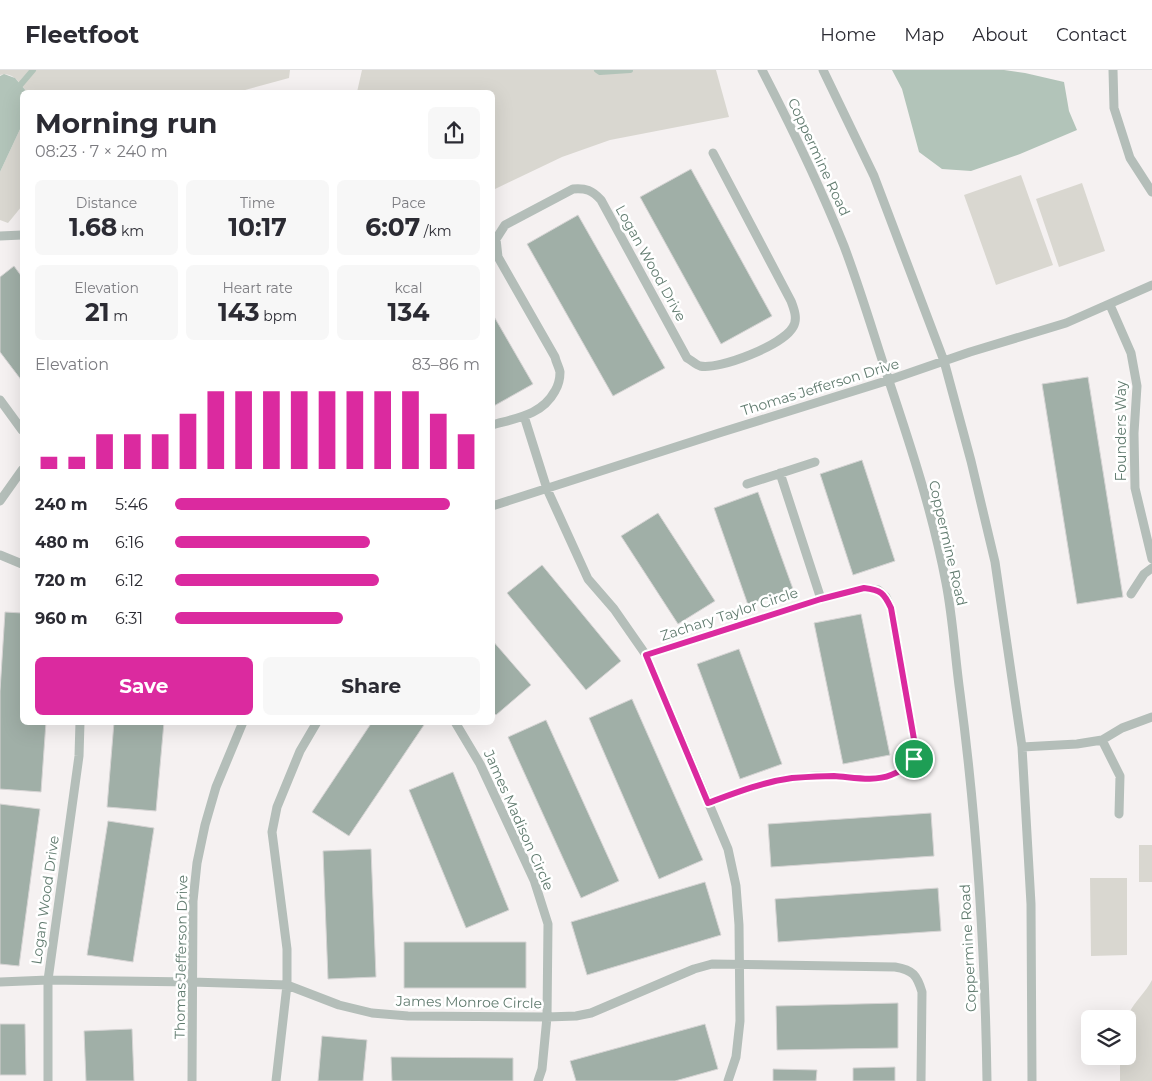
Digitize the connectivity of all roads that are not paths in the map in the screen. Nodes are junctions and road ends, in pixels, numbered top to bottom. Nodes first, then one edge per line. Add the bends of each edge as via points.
1 (762, 70) edge
2 (823, 70) edge
3 (1113, 70) edge
4 (713, 153) dead end
5 (1152, 190) edge
6 (20, 235) edge
7 (0, 236) edge
8 (1152, 285) edge
9 (1110, 305) junction
10 (944, 361) junction
11 (889, 380) junction
12 (0, 400) edge
13 (524, 416) junction
14 (495, 424) edge
15 (20, 427) edge
16 (815, 462) dead end
17 (20, 473) edge
18 (780, 473) junction
19 (747, 484) dead end
20 (547, 489) junction
21 (0, 502) edge
22 (495, 505) edge
23 (0, 555) edge
24 (1152, 559) edge
25 (20, 563) edge
26 (1152, 568) edge
27 (1131, 594) dead end
28 (821, 599) junction
29 (646, 655) junction
30 (1152, 717) edge
31 (80, 725) edge
32 (242, 725) edge
33 (315, 725) edge
34 (457, 725) edge
35 (1102, 740) junction
36 (1022, 747) junction
37 (708, 803) junction
38 (1119, 814) dead end
39 (739, 966) junction
40 (48, 980) junction
41 (0, 982) edge
42 (192, 982) junction
43 (287, 985) junction
44 (547, 1017) junction
45 (48, 1081) edge
46 (192, 1081) edge
47 (276, 1081) edge
48 (538, 1081) edge
49 (728, 1081) edge
50 (921, 1081) edge
51 (987, 1081) edge
52 (1032, 1081) edge

1 - 11 street, Coppermine Road via 815,177 844,247
2 - 10 street via 874,176
3 - 5 street via 1114,108 1130,158
4 - 13 street, Logan Wood Drive via 791,301 796,312 794,326 787,335 760,351 718,366 699,366 687,358 601,200 593,191 573,189 505,225 496,239 498,257 555,357 560,373 558,387 551,398 540,409
6 - 7 street
8 - 9 street, Thomas Jefferson Drive
9 - 10 street, Thomas Jefferson Drive via 1066,323
9 - 24 street, Founders Way via 1131,353 1137,386 1135,488
10 - 11 street, Thomas Jefferson Drive
10 - 36 street via 995,562
11 - 20 street, Thomas Jefferson Drive
11 - 51 street, Coppermine Road via 930,513 946,584 973,805 985,975
12 - 15 street
13 - 14 street, Logan Wood Drive
13 - 20 street
16 - 18 street
17 - 21 street
18 - 19 street
18 - 28 street
20 - 22 street, Thomas Jefferson Drive
20 - 29 street via 588,579
23 - 25 street
26 - 27 street
28 - 29 street, Zachary Taylor Circle
28 - 37 street, Zachary Taylor Circle via 864,588 878,590 886,597 891,608 915,745 914,759 889,776 791,778 749,788
29 - 37 street
30 - 35 street via 1122,728
31 - 40 street, Logan Wood Drive
32 - 42 street, Thomas Jefferson Drive via 216,787 199,854 193,901
33 - 43 street via 300,751 277,807 272,832 287,949
34 - 44 street, James Madison Circle via 480,764 534,880 548,924
35 - 36 street
35 - 38 street via 1120,776
36 - 52 street via 1031,904
37 - 39 street via 728,849 736,886
39 - 44 street, James Monroe Circle via 712,964 694,968 591,1013
39 - 49 street via 740,1021 736,1056
39 - 50 street, James Monroe Circle via 906,969 918,979 922,992
40 - 41 street, James Monroe Circle
40 - 42 street, James Monroe Circle
40 - 45 street, Logan Wood Drive
42 - 43 street, James Monroe Circle
42 - 46 street, Thomas Jefferson Drive
43 - 44 street, James Monroe Circle via 339,1005 372,1013
43 - 47 street
44 - 48 street, James Madison Circle

